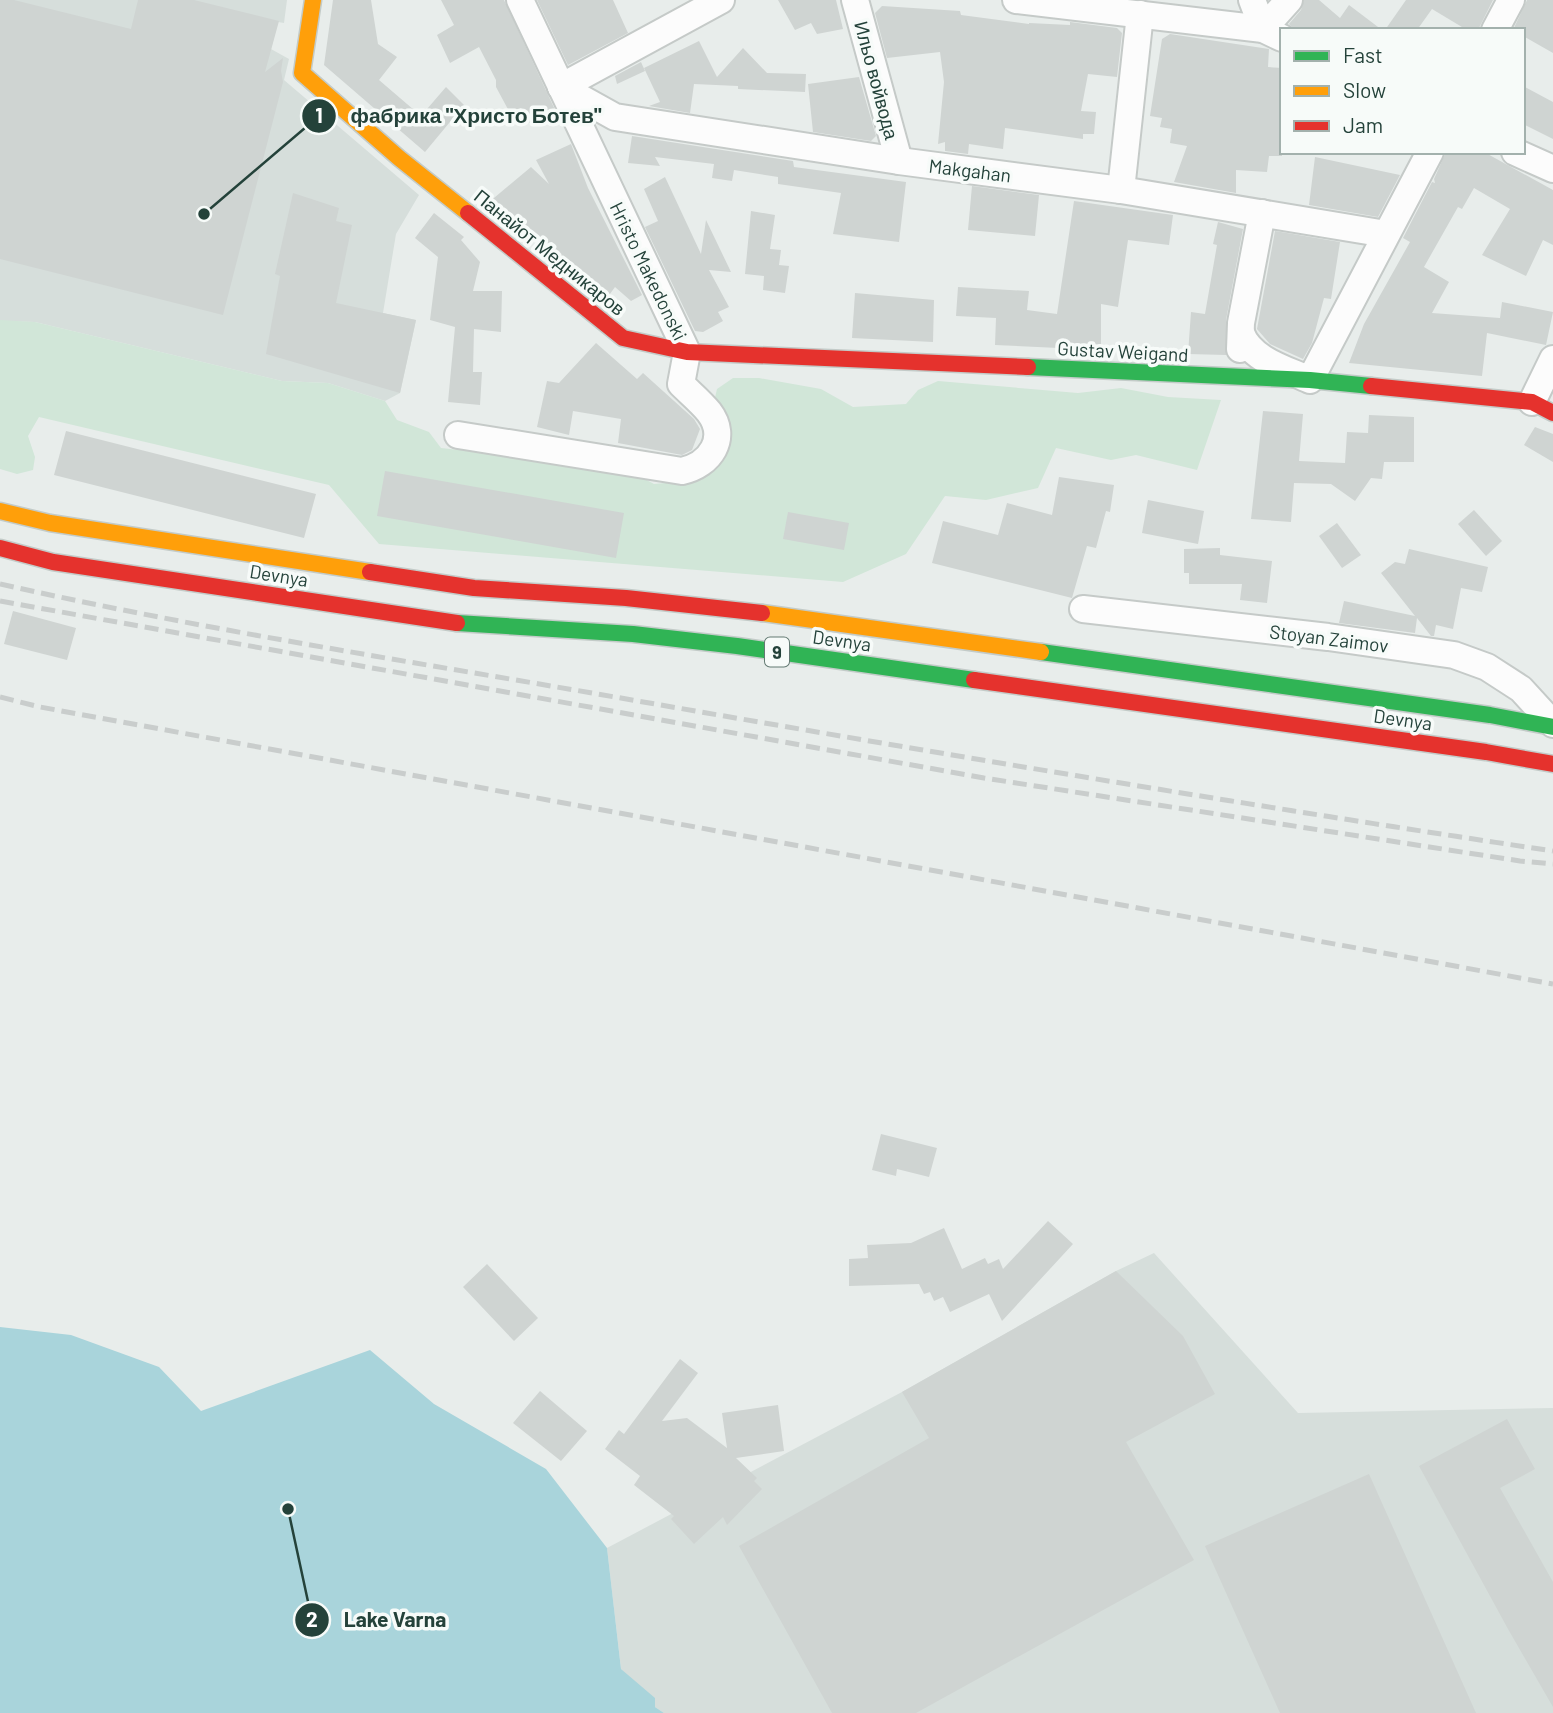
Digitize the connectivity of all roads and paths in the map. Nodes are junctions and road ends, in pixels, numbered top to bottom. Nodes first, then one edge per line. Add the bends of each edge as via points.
1 (313, 0) edge
2 (520, 0) edge
3 (721, 0) edge
4 (855, 0) edge
5 (1016, 0) edge
6 (1252, 0) edge
7 (1289, 0) edge
8 (1511, 0) edge
9 (1140, 14) junction
10 (1496, 28) edge
11 (1273, 33) edge
12 (561, 88) junction
13 (1429, 154) edge
14 (1519, 154) edge
15 (899, 161) junction
16 (1553, 169) edge
17 (1121, 190) junction
18 (1262, 213) junction
19 (1386, 234) junction
20 (1241, 334) junction
21 (688, 352) junction
22 (1553, 359) edge
23 (1238, 377) junction
24 (1310, 380) junction
25 (1542, 407) edge
26 (458, 435) dead end
27 (0, 511) edge
28 (0, 548) edge
29 (1083, 610) dead end
30 (1553, 725) edge
31 (1553, 764) edge

1 - 21 main road, Панайот Медникаров via 302,74 623,338
2 - 12 street, Hristo Makedonski
3 - 12 street
4 - 15 street, Ильо войвода
5 - 9 street
6 - 11 street
7 - 11 street
8 - 10 street
9 - 11 street
9 - 17 street
12 - 15 street, Makgahan via 615,117
12 - 21 street, Hristo Makedonski
13 - 19 street
14 - 16 street
15 - 17 street, Makgahan
17 - 18 street, Makgahan
18 - 19 street, Makgahan
18 - 20 street
19 - 24 street
20 - 23 street
20 - 24 street via 1252,351
21 - 23 main road, Gustav Weigand
21 - 26 street, Hristo Makedonski via 681,384 709,413 717,433 712,454 694,469 670,470
22 - 25 street
23 - 24 main road, Gustav Weigand
24 - 25 main road, Gustav Weigand
27 - 30 main road, Devnya / 9 via 50,523 474,588 745,611
28 - 31 main road, Devnya / 9 via 53,562 469,625 633,634 737,646
29 - 30 street, Stoyan Zaimov via 1328,636 1454,655 1487,667 1521,689

